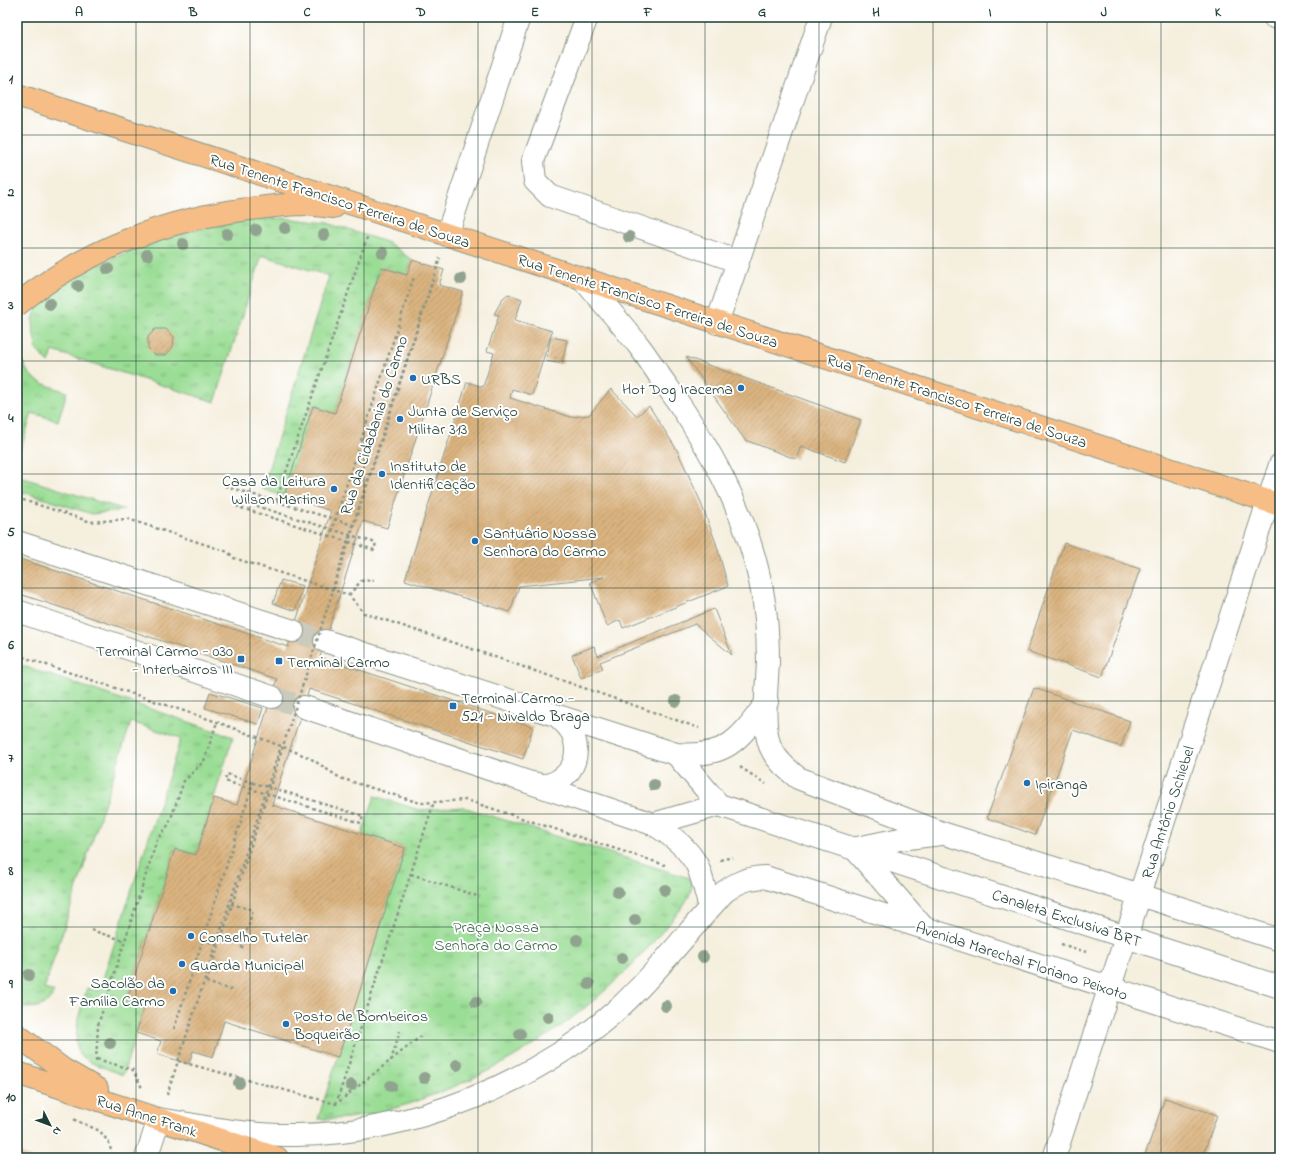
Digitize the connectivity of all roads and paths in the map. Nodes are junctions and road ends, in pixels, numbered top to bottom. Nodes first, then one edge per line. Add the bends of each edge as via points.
1 (519, 17) edge
2 (586, 17) edge
3 (821, 17) edge
4 (1274, 17) edge
5 (1280, 19) edge
6 (17, 95) edge
7 (374, 215) junction
8 (447, 235) junction
9 (737, 261) junction
10 (437, 268) dead end
11 (414, 277) dead end
12 (583, 279) junction
13 (432, 283) junction
14 (17, 305) edge
15 (717, 323) junction
16 (1280, 465) edge
17 (225, 486) dead end
18 (17, 498) edge
19 (276, 501) junction
20 (1274, 503) edge
21 (353, 525) junction
22 (350, 535) junction
23 (330, 536) junction
24 (17, 542) edge
25 (349, 542) junction
26 (374, 580) dead end
27 (332, 590) junction
28 (349, 595) junction
29 (17, 611) edge
30 (293, 630) tunnel mouth
31 (325, 641) tunnel mouth
32 (17, 655) edge
33 (272, 697) tunnel mouth
34 (767, 702) junction
35 (304, 707) tunnel mouth
36 (556, 715) junction
37 (217, 722) junction
38 (706, 731) dead end
39 (281, 746) junction
40 (676, 754) junction
41 (740, 767) dead end
42 (252, 782) junction
43 (530, 783) junction
44 (269, 787) junction
45 (769, 787) dead end
46 (265, 793) junction
47 (434, 802) junction
48 (719, 805) junction
49 (653, 824) junction
50 (944, 834) junction
51 (854, 848) junction
52 (669, 866) dead end
53 (411, 874) junction
54 (1140, 895) junction
55 (480, 897) dead end
56 (230, 904) junction
57 (240, 907) dead end
58 (710, 907) junction
59 (924, 928) junction
60 (90, 930) dead end
61 (1126, 937) junction
62 (203, 940) junction
63 (1280, 940) edge
64 (125, 941) junction
65 (218, 944) junction
66 (241, 951) dead end
67 (205, 982) junction
68 (1280, 987) edge
69 (1110, 988) junction
70 (234, 991) dead end
71 (174, 1029) dead end
72 (400, 1030) dead end
73 (17, 1035) edge
74 (421, 1036) dead end
75 (1280, 1042) edge
76 (178, 1060) junction
77 (391, 1061) junction
78 (17, 1072) edge
79 (336, 1104) junction
80 (159, 1119) junction
81 (75, 1120) dead end
82 (113, 1158) edge
83 (146, 1158) edge
84 (277, 1158) edge
85 (1054, 1158) edge

1 - 8 street
2 - 9 street via 533,161 535,181 550,196
3 - 9 street
4 - 5 street
6 - 8 main road, Rua Tenente Francisco Ferreira de Souza
7 - 8 main road
7 - 14 main road via 307,204 282,205 243,209 173,224 105,250 67,270
7 - 19 path
8 - 12 main road, Rua Tenente Francisco Ferreira de Souza
9 - 15 street
10 - 13 path, Rua da Cidadania do Carmo
11 - 23 path, bridge
12 - 15 main road, Rua Tenente Francisco Ferreira de Souza
12 - 34 street via 639,346 681,407 711,455 735,503 751,546 760,581 766,623
13 - 21 path, Rua da Cidadania do Carmo
13 - 25 path, bridge
15 - 20 main road, Rua Tenente Francisco Ferreira de Souza
16 - 20 street, Rua Antônio Schiebel
17 - 19 path
18 - 27 path via 91,522 128,518 228,552 234,558
19 - 21 path
20 - 54 street, Rua Antônio Schiebel
21 - 22 path, Rua da Cidadania do Carmo
22 - 23 path via 240,501 238,507
22 - 25 path via 376,543 374,550
22 - 27 path, Rua da Cidadania do Carmo
23 - 25 path, bridge
24 - 30 street
25 - 44 path, bridge
26 - 28 path via 361,581
27 - 28 path
28 - 38 path via 364,613
29 - 33 street
31 - 36 street
32 - 37 path
34 - 40 street via 746,730 729,746 713,752
34 - 50 street via 766,725 770,746 781,764 798,778
35 - 43 street
36 - 40 street
36 - 43 street via 574,736 574,762 567,773 556,781 544,785
37 - 39 path
37 - 64 path via 204,761 184,781 169,824 157,840
39 - 46 path
39 - 47 path via 310,758 340,778 420,803
40 - 48 street
41 - 45 path
42 - 44 path, bridge
42 - 46 path via 227,774 225,781
42 - 62 path, bridge
43 - 49 street
44 - 46 path via 363,816 360,823
44 - 56 path, bridge
46 - 56 path
47 - 52 path via 466,800
47 - 53 path
48 - 49 street
48 - 51 street, Canaleta Exclusiva BRT
49 - 58 street via 670,834 697,865
50 - 51 street, Canaleta Exclusiva BRT
50 - 54 street
51 - 59 street
51 - 61 street, Canaleta Exclusiva BRT
53 - 55 path
53 - 79 path
54 - 61 street, Rua Antônio Schiebel
54 - 63 street
56 - 57 path
56 - 65 path, bridge
56 - 66 path via 253,910
56 - 67 path
58 - 59 street, Avenida Marechal Floriano Peixoto via 737,883 765,877
58 - 80 street via 653,973 621,1006 586,1035 552,1058 454,1105 403,1121 327,1134 242,1133
59 - 69 street, Avenida Marechal Floriano Peixoto
60 - 64 path
61 - 68 street, Canaleta Exclusiva BRT
61 - 69 street, Rua Antônio Schiebel
62 - 65 path, bridge
62 - 71 path, bridge
64 - 80 path via 98,1025 97,1059 133,1070
65 - 67 path
67 - 70 path
67 - 76 path
69 - 75 street, Avenida Marechal Floriano Peixoto
69 - 85 street, Rua Antônio Schiebel
72 - 77 path
73 - 80 main road via 64,1070 105,1094
74 - 77 path
76 - 79 path
76 - 80 path
77 - 79 path
78 - 80 main road, Rua Anne Frank
80 - 83 street
80 - 84 main road, Rua Anne Frank
81 - 82 path via 100,1130 109,1143

